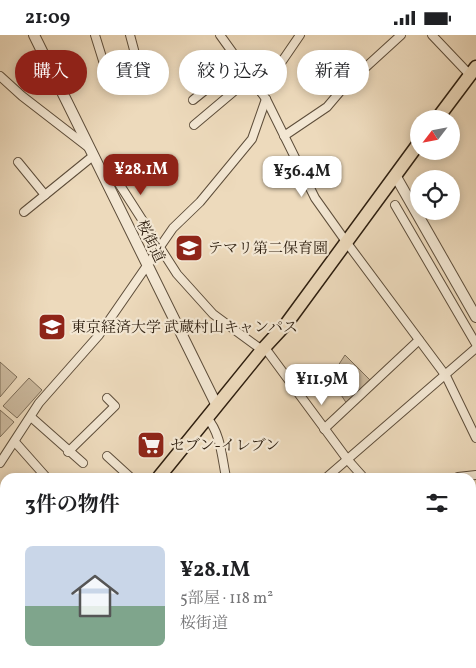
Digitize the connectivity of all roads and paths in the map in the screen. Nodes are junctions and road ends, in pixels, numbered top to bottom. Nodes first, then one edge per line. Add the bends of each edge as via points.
1 (34, 35) edge
2 (95, 35) edge
3 (130, 35) edge
4 (220, 35) edge
5 (300, 35) edge
6 (401, 35) edge
7 (432, 35) edge
8 (231, 50) edge
9 (473, 71) edge
10 (0, 76) edge
11 (199, 95) edge
12 (230, 95) edge
13 (264, 96) junction
14 (193, 100) dead end
15 (444, 110) edge
16 (194, 125) dead end
17 (284, 136) junction
18 (410, 155) edge
19 (93, 157) junction
20 (18, 162) dead end
21 (395, 175) junction
22 (45, 195) junction
23 (395, 205) dead end
24 (24, 212) dead end
25 (347, 243) junction
26 (161, 248) junction
27 (147, 267) junction
28 (447, 267) junction
29 (436, 274) junction
30 (476, 317) edge
31 (419, 340) junction
32 (476, 346) edge
33 (263, 349) junction
34 (446, 376) junction
35 (108, 398) dead end
36 (217, 406) junction
37 (31, 417) junction
38 (208, 418) junction
39 (324, 429) junction
40 (476, 438) edge
41 (15, 442) junction
42 (68, 452) junction
43 (107, 456) dead end
44 (347, 459) junction
45 (0, 463) edge
46 (82, 463) dead end
47 (42, 473) edge
48 (126, 473) edge
49 (162, 473) edge
50 (225, 473) edge
51 (331, 473) edge
52 (359, 473) edge

1 - 19 street, 桜街道
2 - 3 street via 110,83 141,76
4 - 8 street
5 - 13 street
6 - 17 street via 327,107
7 - 9 street
9 - 15 main road
10 - 19 street
11 - 14 street
12 - 16 street
13 - 17 street
13 - 26 street via 252,139 173,229
17 - 25 street via 315,198
18 - 21 main road
19 - 22 street
19 - 26 street via 116,179
19 - 27 street, 桜街道
20 - 22 street
21 - 25 main road
21 - 28 street
22 - 24 street
23 - 29 street
25 - 31 street
25 - 33 main road via 287,323
26 - 27 street
26 - 33 street via 177,275 213,314
27 - 36 street, 桜街道
27 - 37 street via 99,335 39,403
28 - 29 street
28 - 30 street
29 - 32 street
31 - 34 street
31 - 39 street
32 - 34 street
33 - 36 main road
33 - 39 street
34 - 40 street
34 - 44 street
35 - 42 street via 115,406
36 - 38 main road
37 - 41 street
37 - 42 street
38 - 49 main road
38 - 50 street via 213,424
39 - 44 street
41 - 45 street
41 - 47 street
42 - 46 street
43 - 48 street
44 - 51 street
44 - 52 street

